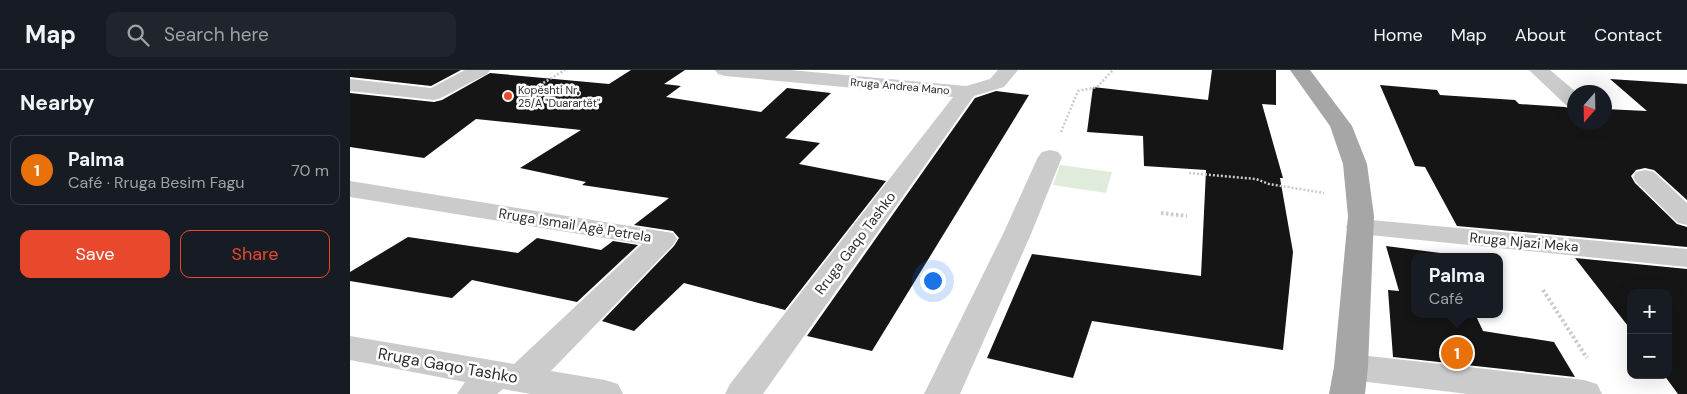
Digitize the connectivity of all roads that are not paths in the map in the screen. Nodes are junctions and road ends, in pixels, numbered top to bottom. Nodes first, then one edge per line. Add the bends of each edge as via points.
1 (480, 70) edge
2 (725, 70) edge
3 (1008, 70) edge
4 (1300, 70) edge
5 (1539, 70) edge
6 (350, 84) edge
7 (967, 92) junction
8 (1567, 96) edge
9 (1050, 157) dead end
10 (1646, 176) dead end
11 (350, 189) edge
12 (1687, 217) edge
13 (1360, 227) junction
14 (1687, 258) edge
15 (356, 355) edge
16 (1587, 378) edge
17 (1349, 381) edge
18 (497, 382) edge
19 (606, 394) edge
20 (743, 394) edge
21 (942, 394) edge

1 - 6 street via 434,94
2 - 7 street, Rruga Andrea Mano
3 - 7 street, Rruga Andrea Mano via 997,83
4 - 13 main road via 1341,126 1355,164
5 - 8 street
7 - 20 street, Rruga Gaqo Tashko
9 - 21 street
10 - 12 street
11 - 18 street, Rruga Ismail Agë Petrela via 663,238
13 - 14 street, Rruga Njazi Meka
13 - 17 main road
15 - 18 street, Rruga Gaqo Tashko
16 - 17 street
18 - 19 street, Rruga Gaqo Tashko

